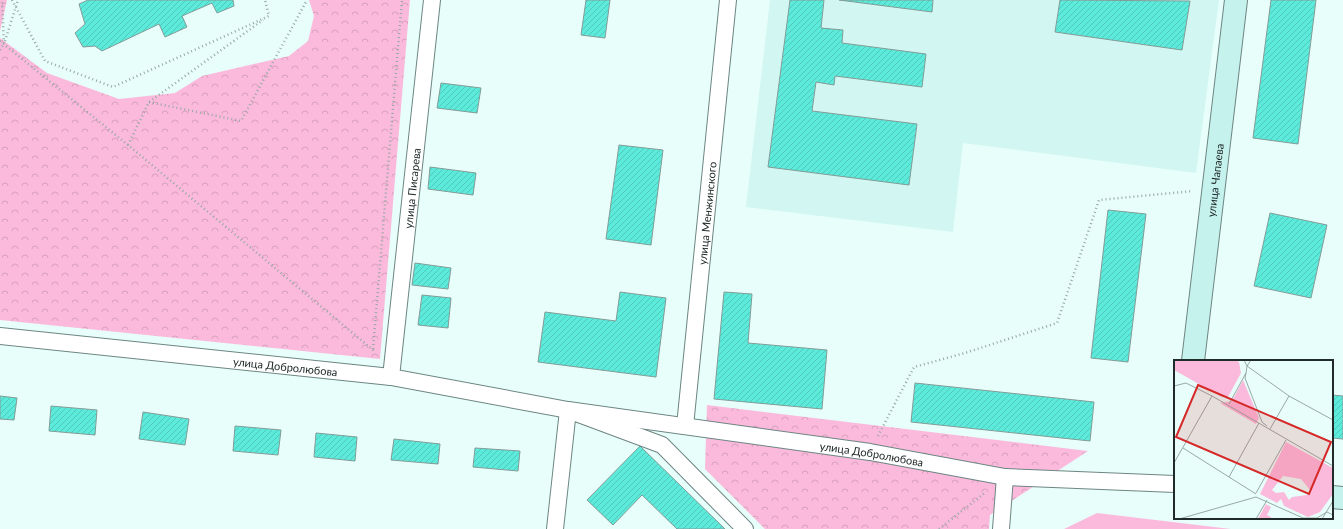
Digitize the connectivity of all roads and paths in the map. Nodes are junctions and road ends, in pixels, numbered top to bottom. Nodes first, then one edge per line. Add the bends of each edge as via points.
1 (2, 0) edge
2 (12, 0) edge
3 (18, 0) edge
4 (265, 0) edge
5 (307, 0) edge
6 (402, 0) edge
7 (432, 0) edge
8 (728, 0) edge
9 (1236, 0) edge
10 (16, 8) junction
11 (269, 16) junction
12 (0, 41) edge
13 (4, 44) junction
14 (0, 50) edge
15 (149, 102) junction
16 (128, 145) junction
17 (1213, 189) junction
18 (0, 336) edge
19 (373, 350) junction
20 (1193, 360) edge
21 (391, 377) junction
22 (568, 410) junction
23 (685, 426) junction
24 (870, 452) junction
25 (1005, 477) junction
26 (1174, 484) edge
27 (1333, 497) edge
28 (1343, 498) edge
29 (554, 529) edge
30 (745, 529) edge
31 (939, 529) edge
32 (1001, 529) edge

1 - 13 path
2 - 10 path
3 - 10 path
4 - 11 path
5 - 15 path via 241,121
6 - 19 path
7 - 21 street, улица Писарева
8 - 23 street, улица Менжинского
9 - 17 main road, улица Чапаева
10 - 11 path via 45,61 113,87
10 - 13 path
11 - 15 path
12 - 13 path
13 - 14 path
13 - 16 path
15 - 16 path
16 - 19 path
17 - 20 main road, улица Чапаева
17 - 24 path via 1099,200 1057,323 914,367
18 - 21 street, улица Добролюбова
19 - 21 path
21 - 22 street, улица Добролюбова
22 - 23 street, улица Добролюбова
22 - 29 street
22 - 30 street, улица Добролюбова via 662,445
23 - 24 street, улица Добролюбова
24 - 25 street, улица Добролюбова
25 - 26 street, улица Добролюбова
25 - 31 path
25 - 32 street
27 - 28 main road

